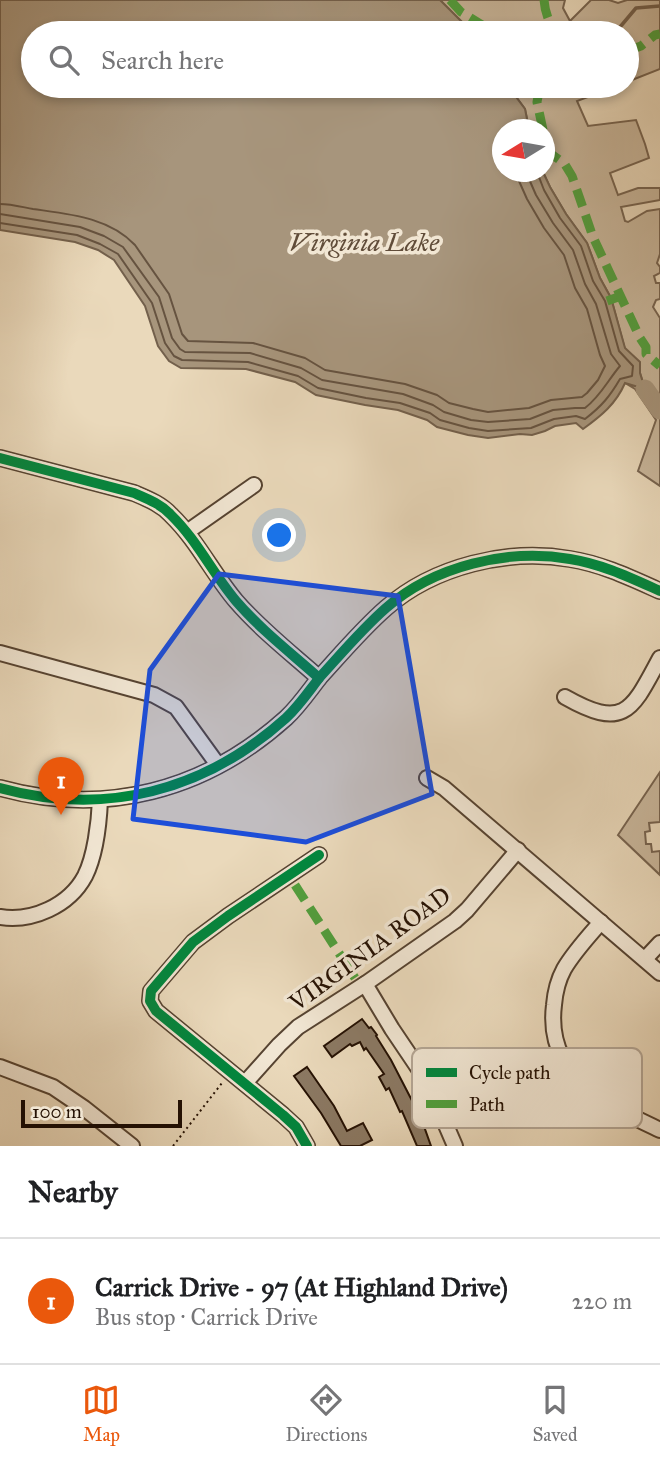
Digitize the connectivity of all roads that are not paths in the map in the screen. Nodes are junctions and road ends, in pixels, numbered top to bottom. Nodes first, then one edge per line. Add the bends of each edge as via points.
1 (0, 458) edge
2 (254, 485) dead end
3 (187, 533) junction
4 (660, 591) edge
5 (0, 653) edge
6 (660, 658) edge
7 (320, 678) junction
8 (565, 696) dead end
9 (218, 765) junction
10 (427, 778) dead end
11 (0, 788) edge
12 (100, 800) junction
13 (518, 850) junction
14 (319, 855) dead end
15 (0, 917) edge
16 (601, 922) junction
17 (660, 943) edge
18 (645, 959) junction
19 (660, 973) edge
20 (365, 984) junction
21 (557, 1048) edge
22 (412, 1058) edge
23 (0, 1067) edge
24 (245, 1083) junction
25 (642, 1121) edge
26 (447, 1128) edge
27 (660, 1130) edge
28 (132, 1146) edge
29 (307, 1146) edge
30 (455, 1146) edge

1 - 3 street via 134,493 170,513
2 - 3 street
3 - 7 street via 236,601
4 - 7 street via 569,558 516,556 472,564 405,594
5 - 9 street via 167,701
6 - 8 street via 639,697 616,713 596,712
7 - 9 street via 286,717
9 - 12 street via 167,787
10 - 13 street
11 - 12 street via 48,798
12 - 15 street via 90,862 80,883 66,898 36,916
13 - 16 street
13 - 20 street, VIRGINIA ROAD via 455,921
14 - 24 street via 194,942 151,991 156,1011
16 - 18 street
16 - 21 street via 564,970 555,992 552,1022
17 - 18 street
18 - 19 street
20 - 22 street
20 - 24 street, VIRGINIA ROAD via 299,1027
23 - 28 street via 53,1087
24 - 29 street via 296,1127
25 - 27 street
26 - 30 street

